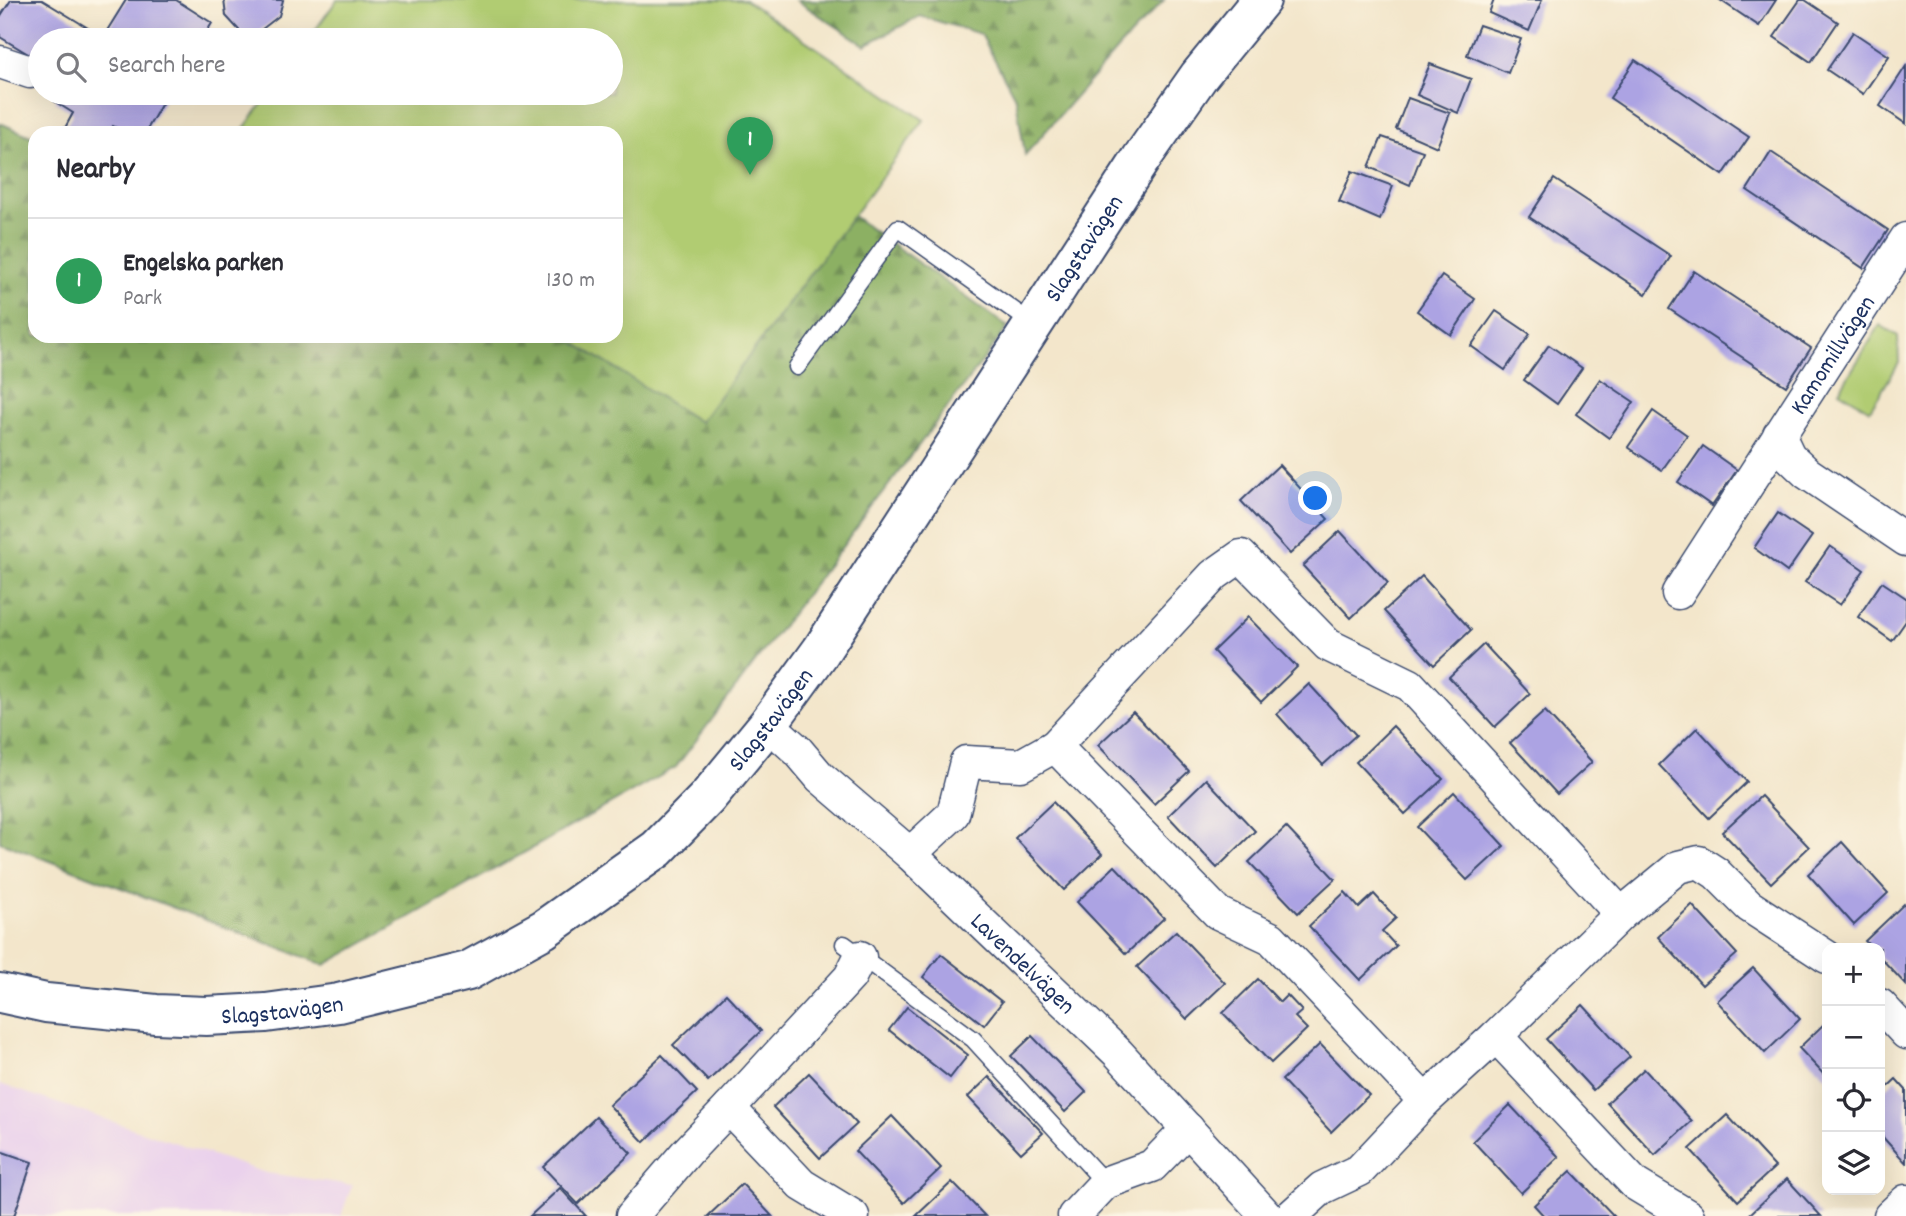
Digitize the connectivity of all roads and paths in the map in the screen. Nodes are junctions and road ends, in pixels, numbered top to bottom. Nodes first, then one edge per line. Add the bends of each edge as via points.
1 (1261, 0) edge
2 (0, 62) edge
3 (28, 71) edge
4 (1906, 239) edge
5 (1033, 324) junction
6 (797, 367) dead end
7 (1779, 435) junction
8 (1906, 540) edge
9 (1678, 593) dead end
10 (768, 724) junction
11 (1055, 746) junction
12 (910, 854) junction
13 (1621, 914) junction
14 (852, 951) joint
15 (1822, 954) edge
16 (0, 993) edge
17 (1881, 1006) edge
18 (1906, 1033) edge
19 (1496, 1036) junction
20 (1425, 1101) junction
21 (729, 1108) junction
22 (1188, 1129) junction
23 (1105, 1183) junction
24 (1906, 1201) edge
25 (632, 1216) edge
26 (853, 1216) edge
27 (1074, 1216) edge
28 (1267, 1216) edge
29 (1291, 1216) edge
30 (1688, 1216) edge
31 (1890, 1216) edge

1 - 5 street, Slagstavägen via 1199,76
2 - 3 street
4 - 7 street, Kamomillvägen
5 - 6 lane via 898,228
5 - 10 street, Slagstavägen via 821,651
7 - 8 street, Kamomillvägen via 1789,456 1807,473
7 - 9 street, Kamomillvägen
10 - 12 street, Lavendelvägen via 820,777
10 - 16 street, Slagstavägen via 707,798 657,849 544,929 468,971 339,1003 206,1016 46,1003
11 - 12 street via 1021,765 966,762 953,814
11 - 13 street via 1214,575 1241,556 1328,645 1410,685
11 - 20 street via 1218,913 1271,938
12 - 22 street, Lavendelvägen via 1118,1053
13 - 15 street via 1678,867 1699,862 1749,906
13 - 19 street
14 - 21 street via 850,977
14 - 23 lane via 973,1038
17 - 18 street
19 - 20 street
19 - 30 street via 1635,1184
20 - 29 street via 1360,1170 1322,1188
21 - 25 street
21 - 26 street via 802,1185
22 - 23 street via 1152,1166
22 - 28 street, Lavendelvägen
23 - 27 street
24 - 31 street

